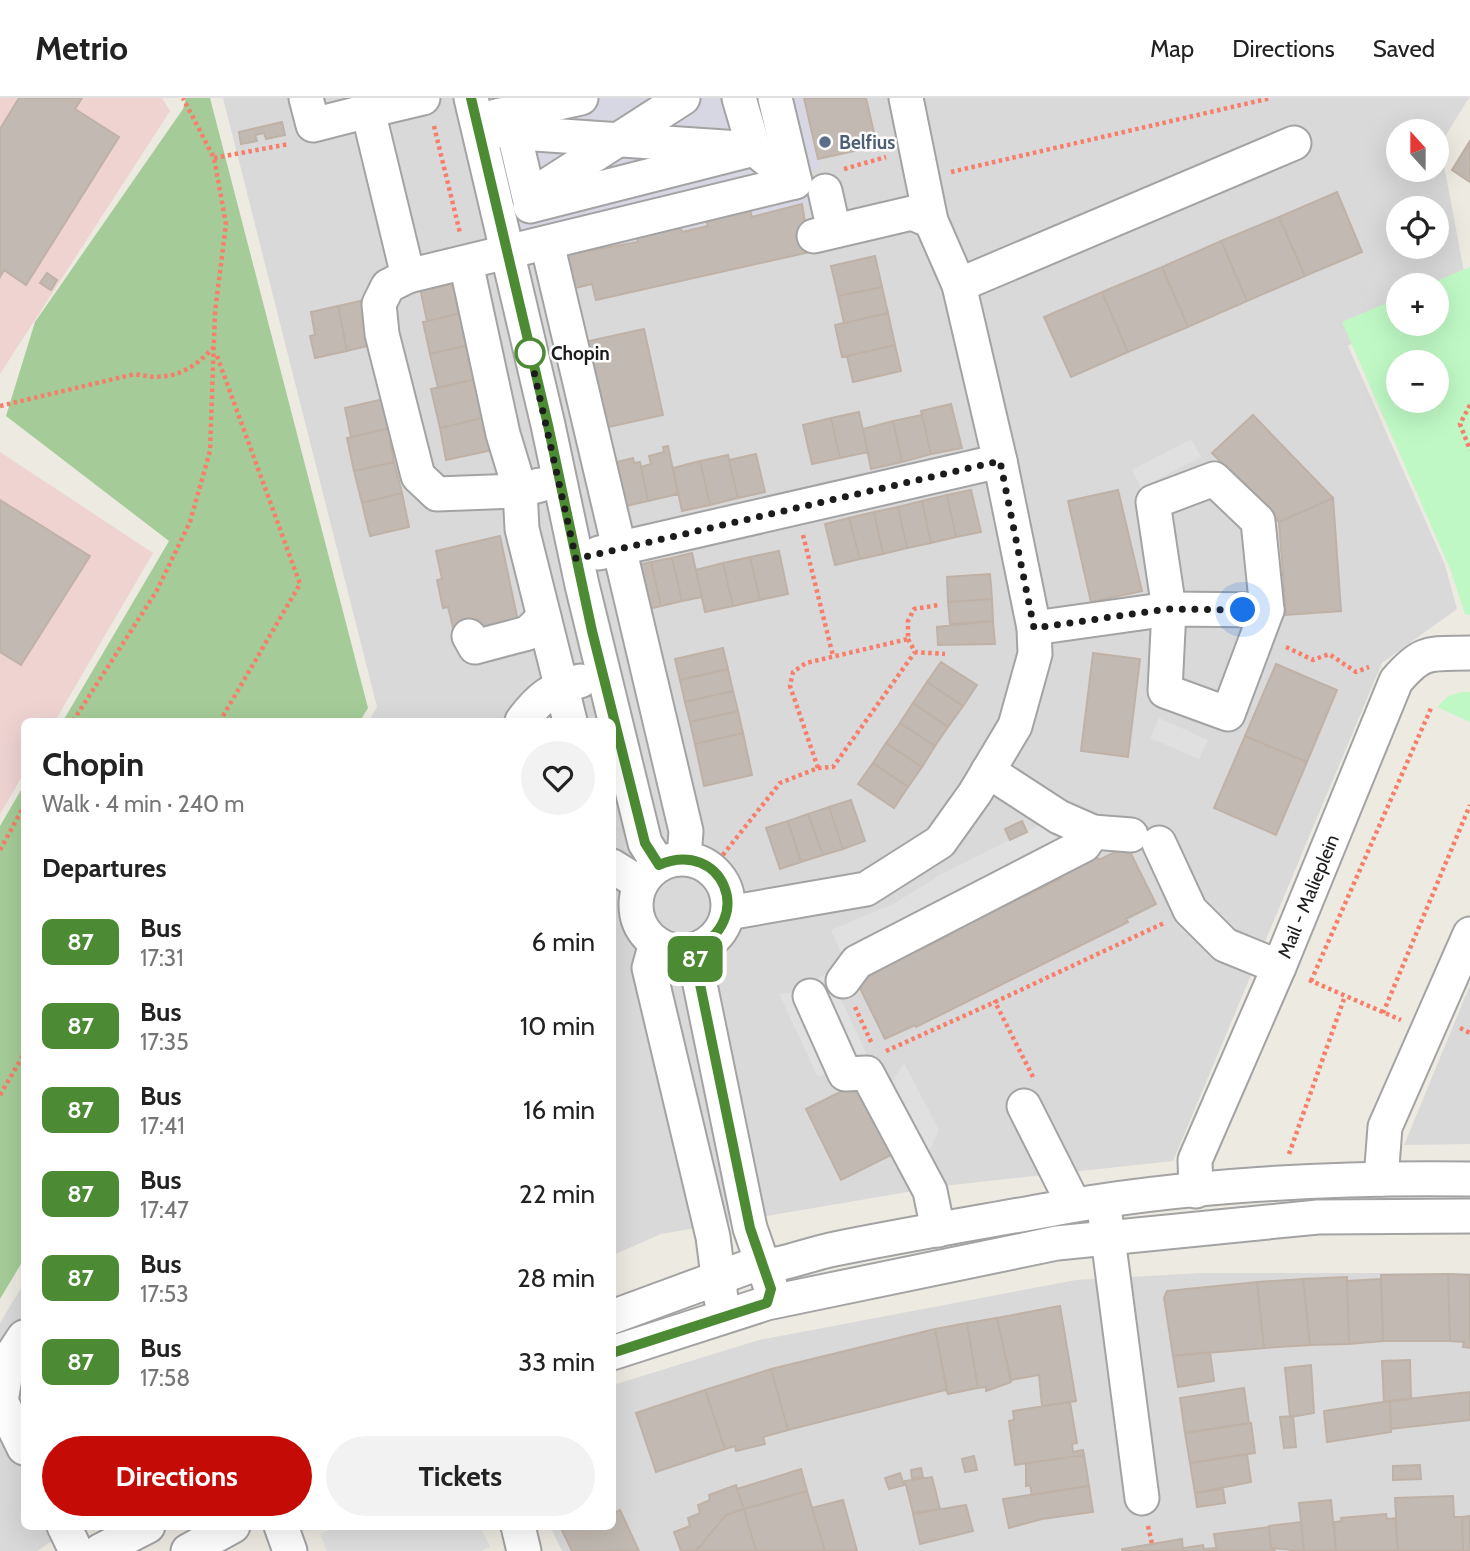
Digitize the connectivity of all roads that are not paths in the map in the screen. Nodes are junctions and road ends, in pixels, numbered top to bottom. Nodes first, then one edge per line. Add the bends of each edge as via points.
1 (581, 98) edge
2 (683, 98) edge
3 (739, 98) edge
4 (775, 98) edge
5 (906, 98) edge
6 (310, 111) edge
7 (368, 111) junction
8 (428, 111) edge
9 (495, 116) edge
10 (621, 140) junction
11 (1294, 144) dead end
12 (754, 149) junction
13 (810, 186) junction
14 (529, 202) junction
15 (931, 220) junction
16 (547, 243) junction
17 (506, 253) junction
18 (466, 262) junction
19 (408, 276) junction
20 (958, 285) junction
21 (1000, 461) junction
22 (560, 480) junction
23 (520, 490) junction
24 (619, 549) junction
25 (576, 559) junction
26 (1168, 609) junction
27 (1268, 610) junction
28 (544, 617) junction
29 (1034, 628) junction
30 (469, 636) dead end
31 (1470, 653) edge
32 (603, 676) junction
33 (561, 685) junction
34 (524, 718) edge
35 (549, 718) edge
36 (569, 718) edge
37 (614, 718) edge
38 (616, 728) edge
39 (988, 771) junction
40 (1093, 832) junction
41 (616, 866) edge
42 (674, 869) junction
43 (728, 913) junction
44 (1470, 934) edge
45 (656, 943) junction
46 (693, 950) junction
47 (1279, 967) junction
48 (843, 981) road end
49 (810, 996) dead end
50 (1031, 1097) road end
51 (1381, 1179) junction
52 (1470, 1179) edge
53 (1196, 1191) junction
54 (1089, 1203) junction
55 (1470, 1216) edge
56 (938, 1230) junction
57 (1108, 1237) junction
58 (762, 1268) junction
59 (718, 1280) junction
60 (767, 1303) junction
61 (733, 1313) junction
62 (616, 1316) edge
63 (21, 1342) edge
64 (616, 1352) edge
65 (21, 1442) edge
66 (1142, 1498) dead end
67 (66, 1530) edge
68 (140, 1530) edge
69 (226, 1530) edge
70 (282, 1530) edge
71 (519, 1530) edge
72 (76, 1551) edge
73 (100, 1551) edge
74 (188, 1551) edge
75 (290, 1551) edge
76 (524, 1551) edge

1 - 9 street
2 - 10 street
3 - 12 street
4 - 13 street
5 - 15 street
6 - 7 street
7 - 8 street
7 - 19 street
9 - 10 street
9 - 14 street
9 - 17 street
10 - 12 street
10 - 14 street
11 - 20 street
12 - 13 street
12 - 14 street
13 - 15 street via 824,234 912,213
13 - 16 street
14 - 17 street
15 - 20 street
16 - 17 street
16 - 24 street
17 - 18 street
17 - 22 street
18 - 19 street
18 - 23 street via 503,434
19 - 23 street via 388,286 379,304 382,334 418,476 437,494
20 - 21 street
21 - 24 street
21 - 29 street
22 - 23 street
22 - 25 street
23 - 28 street via 522,529
24 - 25 street
24 - 42 street via 686,831
25 - 32 street
26 - 27 street
26 - 27 street via 1165,691 1228,714
26 - 27 street via 1153,502 1214,479 1258,521
26 - 29 street
28 - 30 street via 528,633 475,647
28 - 33 street
29 - 39 street via 1035,654 1015,726
31 - 47 street, Mail - Malieplein via 1425,654 1395,681
32 - 33 street
32 - 37 street
33 - 34 street via 537,700
33 - 35 street
33 - 36 street
38 - 42 street via 645,843
39 - 40 street via 1059,817
39 - 43 street via 940,842 866,889
40 - 47 street via 1145,839 1191,910 1225,945
40 - 48 street via 1084,845 857,962
41 - 42 street
42 - 43 street via 722,881
42 - 45 street via 636,900 637,917
43 - 46 street via 722,930
44 - 51 street via 1385,1127
45 - 46 street
45 - 59 street via 649,968 713,1237
46 - 58 street
47 - 53 street, Mail - Malieplein via 1195,1160
49 - 56 street via 845,1074 867,1073 930,1191
50 - 54 street
51 - 52 street
51 - 53 street
53 - 54 street
54 - 56 street
54 - 57 street
55 - 57 street via 1318,1217
56 - 58 street
57 - 60 street via 1057,1243
57 - 66 street
58 - 59 street via 748,1267
58 - 60 street via 771,1289
59 - 61 street via 720,1298
59 - 62 street
60 - 61 street
61 - 64 street
63 - 65 street via 8,1361 1,1401
67 - 72 street
68 - 73 street
69 - 74 street
70 - 75 street
71 - 76 street

